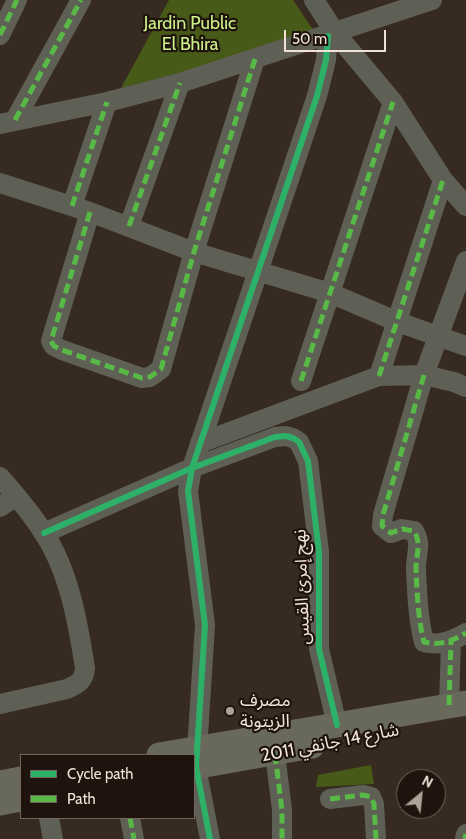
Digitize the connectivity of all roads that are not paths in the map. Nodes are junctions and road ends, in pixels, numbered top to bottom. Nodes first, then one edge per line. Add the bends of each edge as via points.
1 (17, 0) edge
2 (81, 0) edge
3 (314, 0) edge
4 (432, 0) edge
5 (0, 35) edge
6 (332, 35) junction
7 (255, 59) junction
8 (180, 83) junction
9 (107, 102) junction
10 (393, 102) junction
11 (5, 127) edge
12 (443, 180) junction
13 (0, 183) edge
14 (465, 202) edge
15 (81, 209) junction
16 (129, 226) junction
17 (194, 252) junction
18 (466, 262) edge
19 (259, 273) junction
20 (330, 293) junction
21 (398, 322) junction
22 (439, 336) junction
23 (466, 346) edge
24 (424, 375) junction
25 (379, 376) junction
26 (301, 381) dead end
27 (466, 388) edge
28 (200, 443) junction
29 (192, 468) junction
30 (0, 477) edge
31 (8, 501) edge
32 (44, 533) junction
33 (458, 637) edge
34 (0, 704) edge
35 (460, 709) edge
36 (337, 725) junction
37 (275, 754) junction
38 (195, 761) edge
39 (20, 779) edge
40 (0, 783) edge
41 (330, 799) dead end
42 (20, 800) edge
43 (0, 803) edge
44 (49, 819) edge
45 (130, 819) edge
46 (466, 834) edge
47 (53, 839) edge
48 (134, 839) edge
49 (210, 839) edge
50 (282, 839) edge
51 (376, 839) edge
52 (465, 839) edge

1 - 5 street
2 - 11 street
3 - 6 street
4 - 6 street
6 - 7 street
6 - 10 street
6 - 19 street via 323,76
7 - 8 street
7 - 17 street
8 - 9 street
8 - 16 street
9 - 11 street
9 - 15 street
10 - 12 street
10 - 20 street
12 - 14 street
12 - 21 street
13 - 15 street
15 - 16 street
15 - 17 street via 51,341 62,350 142,378 155,375 160,369
16 - 17 street
17 - 19 street
18 - 22 street
19 - 20 street
19 - 28 street
20 - 21 street
20 - 26 street
21 - 22 street
21 - 25 street
22 - 23 street
22 - 24 street
24 - 25 street
24 - 27 street
24 - 33 street via 382,526 390,533 402,529 414,531 420,540 416,566 424,642 435,644
25 - 28 street
28 - 29 street
29 - 32 street
29 - 36 street, نهج إمرئ القيس via 274,437 286,436 299,442 308,461 319,552 318,649
29 - 38 street via 188,491 205,625
30 - 31 street
31 - 32 street
32 - 34 street via 66,584 83,654 84,678 67,689
33 - 35 street
35 - 36 main road, شارع 14 جانفي 2011
35 - 37 main road, شارع 14 جانفي 2011
36 - 38 main road, شارع 14 جانفي 2011
37 - 38 main road, شارع 14 جانفي 2011
37 - 50 street
38 - 49 street
39 - 40 main road
41 - 51 street via 371,797
42 - 43 main road
44 - 47 street
45 - 48 street
46 - 52 street

